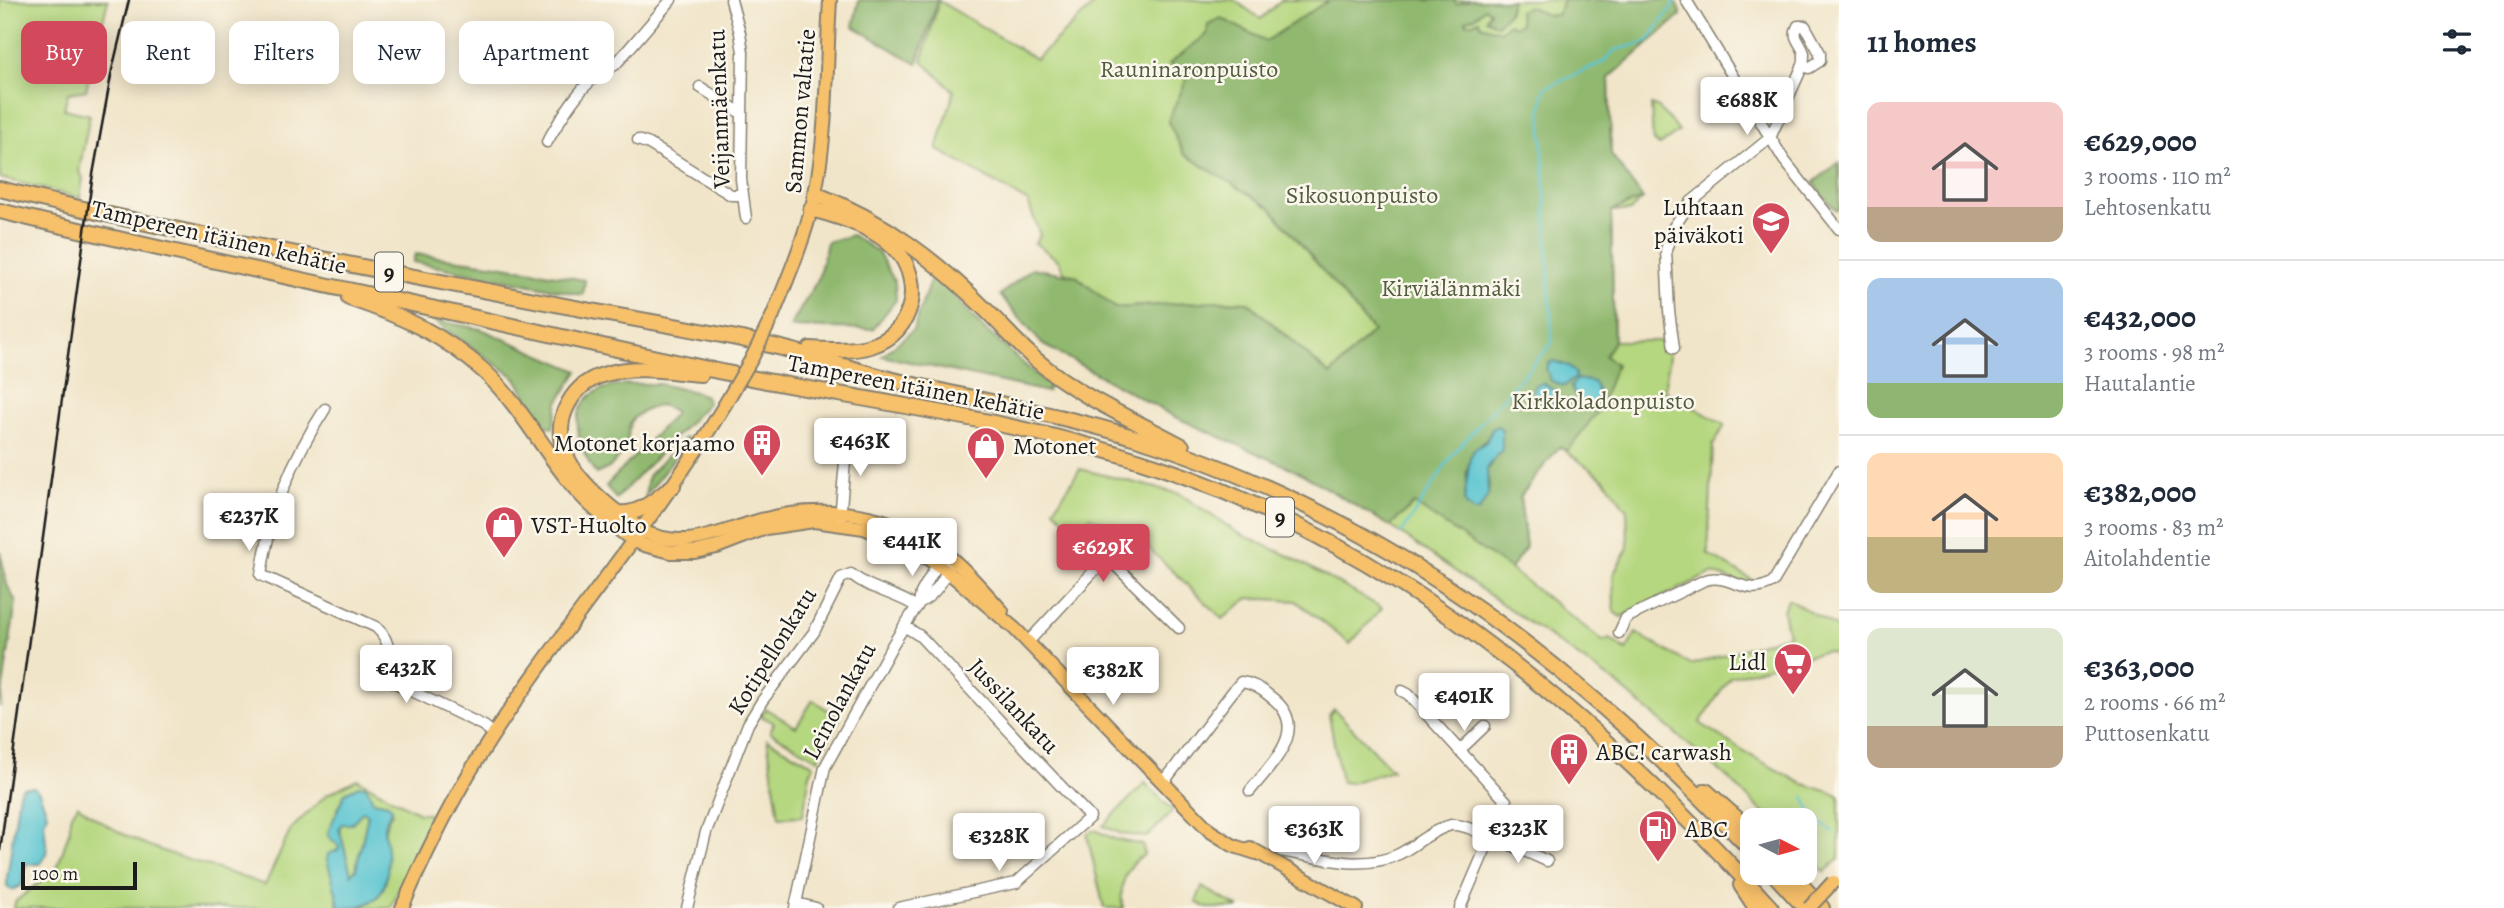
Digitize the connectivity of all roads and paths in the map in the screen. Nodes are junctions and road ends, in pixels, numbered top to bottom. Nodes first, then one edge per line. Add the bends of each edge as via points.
1 (671, 0) edge
2 (731, 0) edge
3 (830, 0) edge
4 (1686, 0) edge
5 (1803, 66) dead end
6 (700, 87) dead end
7 (741, 113) junction
8 (1770, 138) junction
9 (638, 140) dead end
10 (547, 142) dead end
11 (0, 189) edge
12 (742, 195) junction
13 (813, 201) junction
14 (0, 211) edge
15 (746, 218) dead end
16 (1839, 229) edge
17 (299, 279) junction
18 (781, 348) junction
19 (1674, 348) dead end
20 (744, 376) junction
21 (325, 409) dead end
22 (848, 427) dead end
23 (1226, 470) junction
24 (1839, 471) edge
25 (673, 486) junction
26 (658, 508) junction
27 (617, 513) junction
28 (840, 518) junction
29 (638, 536) junction
30 (677, 540) junction
31 (950, 558) junction
32 (942, 568) junction
33 (918, 605) junction
34 (904, 626) junction
35 (1179, 628) dead end
36 (1015, 629) junction
37 (1619, 633) dead end
38 (1028, 642) junction
39 (1402, 691) dead end
40 (1485, 726) dead end
41 (495, 734) junction
42 (1460, 751) junction
43 (1654, 752) junction
44 (1163, 783) junction
45 (1250, 791) dead end
46 (1740, 822) edge
47 (1740, 838) edge
48 (1490, 841) junction
49 (1281, 851) dead end
50 (1720, 852) junction
51 (1547, 862) dead end
52 (1836, 879) edge
53 (1786, 886) edge
54 (1803, 886) edge
55 (1460, 905) edge
56 (795, 906) edge
57 (402, 908) edge
58 (687, 908) edge
59 (817, 908) edge
60 (898, 908) edge
61 (1356, 908) edge
62 (1756, 908) edge
63 (1771, 908) edge
64 (1807, 908) edge
65 (1822, 908) edge

1 - 10 street via 615,65 571,103
2 - 7 street, Veijanmäenkatu via 743,52
3 - 13 main road, Sammon valtatie via 827,91
4 - 8 street
5 - 8 street
6 - 7 street
7 - 12 street, Veijanmäenkatu
8 - 16 street
8 - 19 street via 1691,202 1673,228 1666,250
9 - 12 street via 731,195
11 - 18 highway, Tampereen itäinen kehätie / 9 via 230,241
12 - 15 street, Veijanmäenkatu
13 - 18 highway via 890,244 907,267 911,300 896,331 877,344 833,352
13 - 23 highway via 854,211 903,238 1035,359 1077,390
13 - 25 main road, Sammon valtatie, bridge via 773,315 752,358
14 - 17 highway, Tampereen itäinen kehätie / 9
17 - 20 highway, Tampereen itäinen kehätie / 9
17 - 29 highway via 397,315 454,347 511,400 579,492
18 - 23 highway, Tampereen itäinen kehätie / 9 via 897,381 1102,428
20 - 27 highway via 625,370 601,375 581,386 564,415 562,444 572,467
20 - 50 highway, Tampereen itäinen kehätie / 9 via 956,415 1086,445 1197,481 1295,524 1434,605 1498,651 1618,754
21 - 41 street via 289,472 270,527 261,575 376,628 388,647 381,676
22 - 28 street
23 - 43 highway, Tampereen itäinen kehätie / 9 via 1343,525 1425,573 1574,682
24 - 37 street via 1773,582 1753,589 1716,578 1705,580 1626,618
25 - 26 main road, Sammon valtatie
25 - 27 highway via 639,510
26 - 29 main road, Sammon valtatie
26 - 30 main road via 661,528
27 - 29 highway
28 - 29 main road via 766,528 695,552 644,545
28 - 30 main road via 787,514 714,536
28 - 31 main road via 894,525
28 - 32 main road via 895,539
29 - 30 main road
29 - 41 main road, Sammon valtatie
31 - 32 street, Leinolankatu
31 - 36 main road
32 - 33 street, Leinolankatu via 921,593
32 - 36 main road
33 - 34 street, Leinolankatu
33 - 58 street, Kotipellonkatu via 851,574 841,578 814,632 748,724 706,832
34 - 56 street, Leinolankatu via 825,767
34 - 60 street, Jussilankatu via 920,636 1090,817 1016,883
35 - 38 street via 1107,557
36 - 38 main road
38 - 44 main road
39 - 42 street
40 - 42 street
41 - 57 main road, Sammon valtatie via 451,806
42 - 48 street via 1506,801
43 - 46 highway
43 - 47 highway, Tampereen itäinen kehätie / 9
44 - 45 street via 1241,682 1278,702 1289,733 1286,744
44 - 61 main road via 1188,807 1256,853
48 - 49 street via 1458,824 1380,861 1335,861
48 - 51 street via 1502,841
48 - 55 street
50 - 62 highway
50 - 63 highway, Tampereen itäinen kehätie / 9
52 - 64 main road, bridge
53 - 64 highway
54 - 65 highway
56 - 59 street

